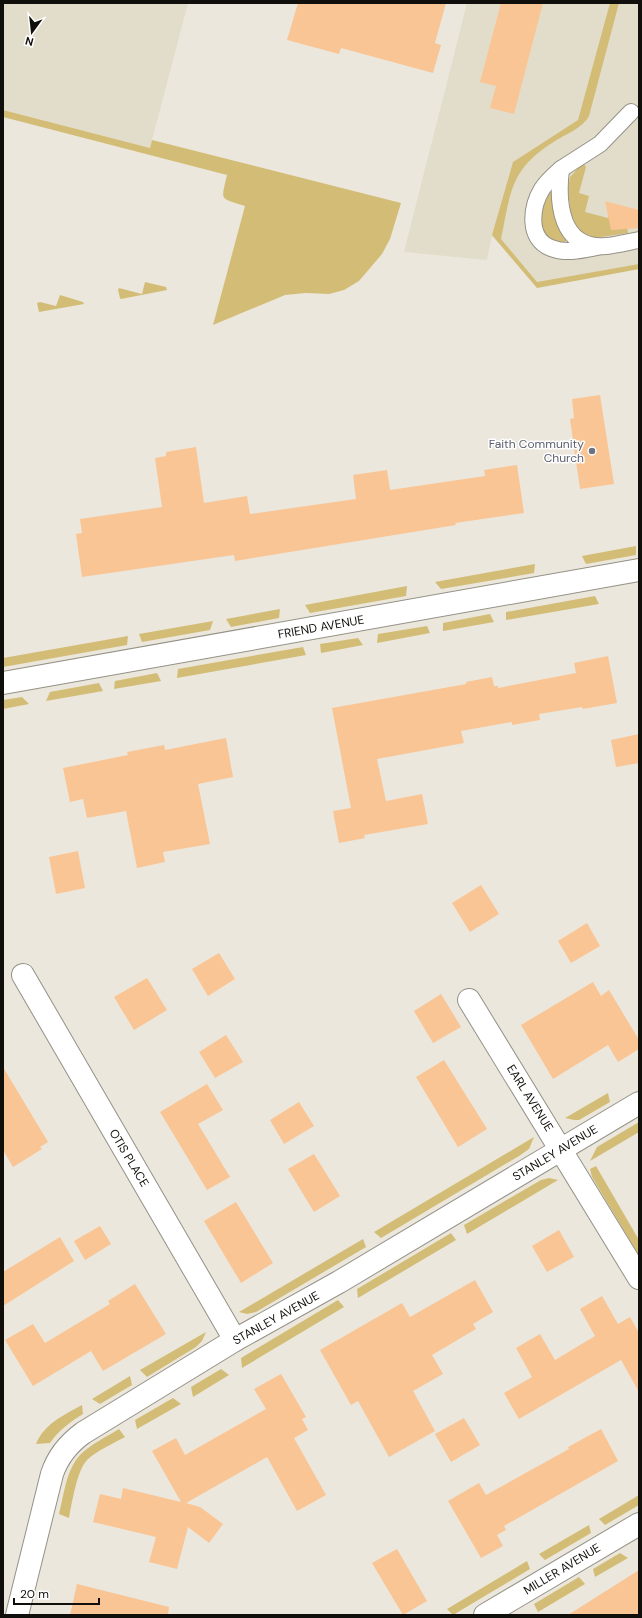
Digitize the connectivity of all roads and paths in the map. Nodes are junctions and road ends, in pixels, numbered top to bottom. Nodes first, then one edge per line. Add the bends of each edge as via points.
1 (631, 112) dead end
2 (561, 169) junction
3 (639, 240) edge
4 (604, 246) junction
5 (639, 570) edge
6 (3, 683) edge
7 (23, 975) dead end
8 (469, 1000) dead end
9 (639, 1103) edge
10 (561, 1149) junction
11 (639, 1278) edge
12 (235, 1340) junction
13 (639, 1524) edge
14 (17, 1615) edge
15 (485, 1615) edge

1 - 2 lane via 600,144
2 - 4 lane via 560,196 566,226 578,240
2 - 4 lane via 546,184 537,199 532,218 536,235 548,247 559,250
3 - 4 lane
5 - 6 street, FRIEND AVENUE
7 - 12 street, OTIS PLACE
8 - 10 street, EARL AVENUE
9 - 10 street, STANLEY AVENUE
10 - 11 street, EARL AVENUE
10 - 12 street, STANLEY AVENUE via 339,1282
12 - 14 street, STANLEY AVENUE via 83,1433 63,1452 52,1474
13 - 15 street, MILLER AVENUE

